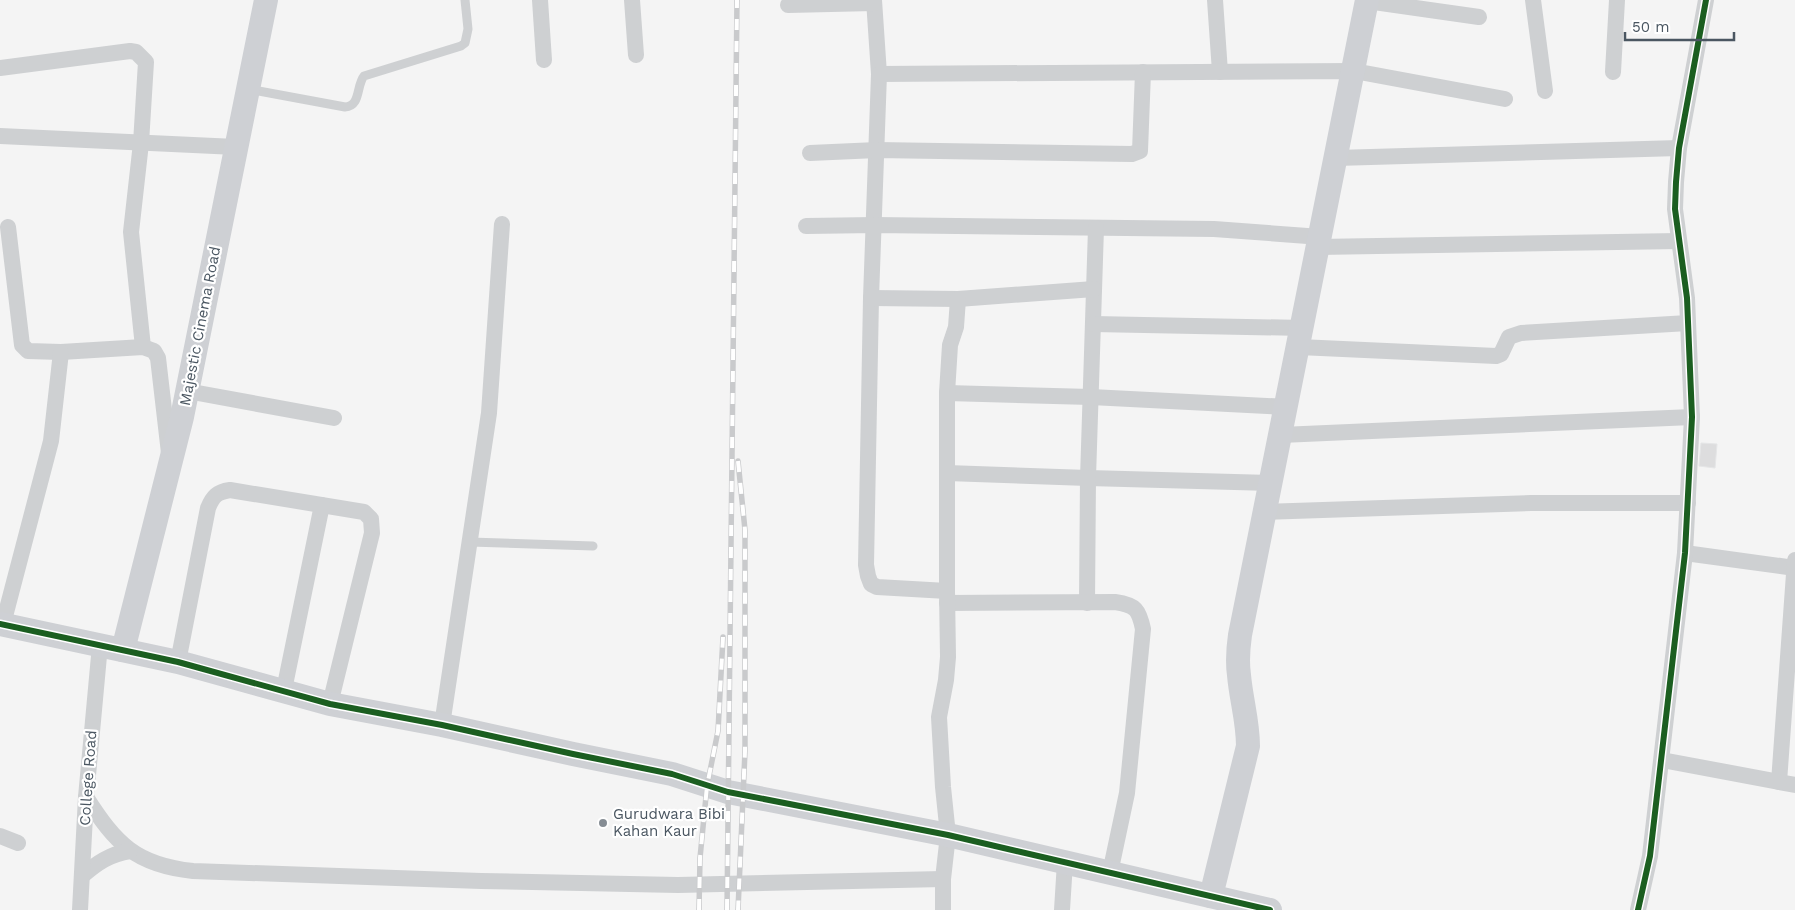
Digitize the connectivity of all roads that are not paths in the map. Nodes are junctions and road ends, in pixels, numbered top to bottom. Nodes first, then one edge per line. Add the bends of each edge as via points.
1 (266, 0) edge
2 (465, 0) edge
3 (540, 0) edge
4 (632, 0) edge
5 (1214, 0) edge
6 (1367, 0) edge
7 (1534, 0) edge
8 (1617, 0) edge
9 (1706, 0) edge
10 (874, 2) edge
11 (788, 5) dead end
12 (1479, 17) dead end
13 (636, 55) dead end
14 (544, 60) dead end
15 (0, 68) edge
16 (1354, 70) junction
17 (1143, 72) junction
18 (1220, 72) junction
19 (1614, 72) dead end
20 (879, 74) junction
21 (248, 88) junction
22 (1545, 91) dead end
23 (1505, 99) dead end
24 (0, 136) edge
25 (141, 143) junction
26 (236, 148) junction
27 (1679, 148) junction
28 (877, 150) junction
29 (810, 153) dead end
30 (1336, 158) junction
31 (502, 224) dead end
32 (874, 225) junction
33 (806, 226) dead end
34 (8, 228) dead end
35 (1096, 228) junction
36 (1679, 241) junction
37 (1320, 242) junction
38 (1094, 289) junction
39 (871, 298) junction
40 (958, 299) junction
41 (1688, 323) junction
42 (1093, 324) junction
43 (1301, 337) junction
44 (143, 346) junction
45 (62, 352) junction
46 (187, 392) junction
47 (948, 393) junction
48 (1091, 397) junction
49 (1286, 407) junction
50 (1692, 417) junction
51 (334, 418) dead end
52 (1281, 435) junction
53 (170, 463) junction
54 (947, 473) junction
55 (1088, 478) junction
56 (1271, 483) junction
57 (1688, 503) junction
58 (322, 505) junction
59 (1265, 512) junction
60 (470, 542) junction
61 (593, 546) dead end
62 (1686, 553) junction
63 (1795, 566) edge
64 (947, 597) junction
65 (1088, 603) junction
66 (1, 628) edge
67 (123, 650) junction
68 (99, 652) junction
69 (178, 662) junction
70 (284, 690) junction
71 (330, 704) junction
72 (442, 725) junction
73 (1662, 760) junction
74 (1787, 784) edge
75 (86, 797) junction
76 (0, 836) edge
77 (947, 840) junction
78 (18, 843) dead end
79 (130, 851) junction
80 (1065, 867) junction
81 (1110, 873) junction
82 (82, 876) junction
83 (943, 879) junction
84 (1211, 903) edge
85 (80, 910) edge
86 (943, 910) edge
87 (1062, 910) edge
88 (1270, 910) edge
89 (1638, 910) edge

1 - 21 street, Majestic Cinema Road
2 - 21 lane via 468,29 465,43 364,76 356,103 352,106
3 - 14 street
4 - 13 street
5 - 18 street
6 - 12 street
6 - 16 street
7 - 22 street
8 - 19 street
9 - 27 street
10 - 11 street
10 - 20 street
15 - 25 street via 136,52 146,62 147,68
16 - 18 street
16 - 23 street
16 - 30 street
17 - 18 street
17 - 20 street
17 - 28 street via 1140,150 1137,153
20 - 28 street
21 - 26 street, Majestic Cinema Road
24 - 25 street
25 - 26 street
25 - 44 street via 131,232
26 - 46 street, Majestic Cinema Road
27 - 30 street
27 - 36 street via 1676,209
28 - 29 street
28 - 32 street
30 - 37 street
31 - 60 street via 490,412
32 - 33 street
32 - 35 street
32 - 39 street
34 - 45 street via 22,345 28,351
35 - 37 street via 1214,229
35 - 38 street
36 - 37 street
36 - 41 street
37 - 43 street
38 - 40 street
38 - 42 street
39 - 40 street
39 - 64 street via 868,576 871,584 877,587
40 - 47 street via 956,327 950,345
41 - 43 street via 1521,333 1509,337 1501,354 1496,356
41 - 50 street
42 - 43 street
42 - 48 street
43 - 49 street
44 - 45 street
44 - 53 street via 154,351 158,358
45 - 66 street via 52,441
46 - 51 street
46 - 53 street, Majestic Cinema Road
47 - 48 street
47 - 54 street
48 - 49 street
48 - 55 street
49 - 52 street
50 - 52 street
50 - 57 street
52 - 56 street
53 - 67 street, Majestic Cinema Road
54 - 55 street
54 - 64 street
55 - 56 street
55 - 65 street
56 - 59 street
57 - 59 street via 1531,503
57 - 62 street
58 - 69 street via 230,490 212,497
58 - 70 street
58 - 71 street via 364,512 372,525
59 - 84 street via 1237,656 1248,746
60 - 61 lane
60 - 72 street
62 - 63 street
62 - 73 street
63 - 74 street
64 - 65 street
64 - 77 street via 948,657 939,733
65 - 81 street via 1129,604 1140,616 1143,629 1127,793
66 - 68 street
67 - 68 street
67 - 69 street
68 - 75 street, College Road
68 - 77 street via 379,722 676,784 790,814
69 - 70 street
70 - 71 street
71 - 72 street
72 - 77 street via 672,774 728,792
73 - 74 street
73 - 89 street via 1650,856
75 - 79 street via 110,832
75 - 82 street, College Road
76 - 78 street
77 - 80 street
77 - 83 street
79 - 82 street via 110,855
79 - 83 street via 170,868 193,871 481,881 678,885
80 - 81 street
80 - 84 street
80 - 87 street
81 - 84 street
82 - 85 street, College Road
83 - 86 street
84 - 88 street

